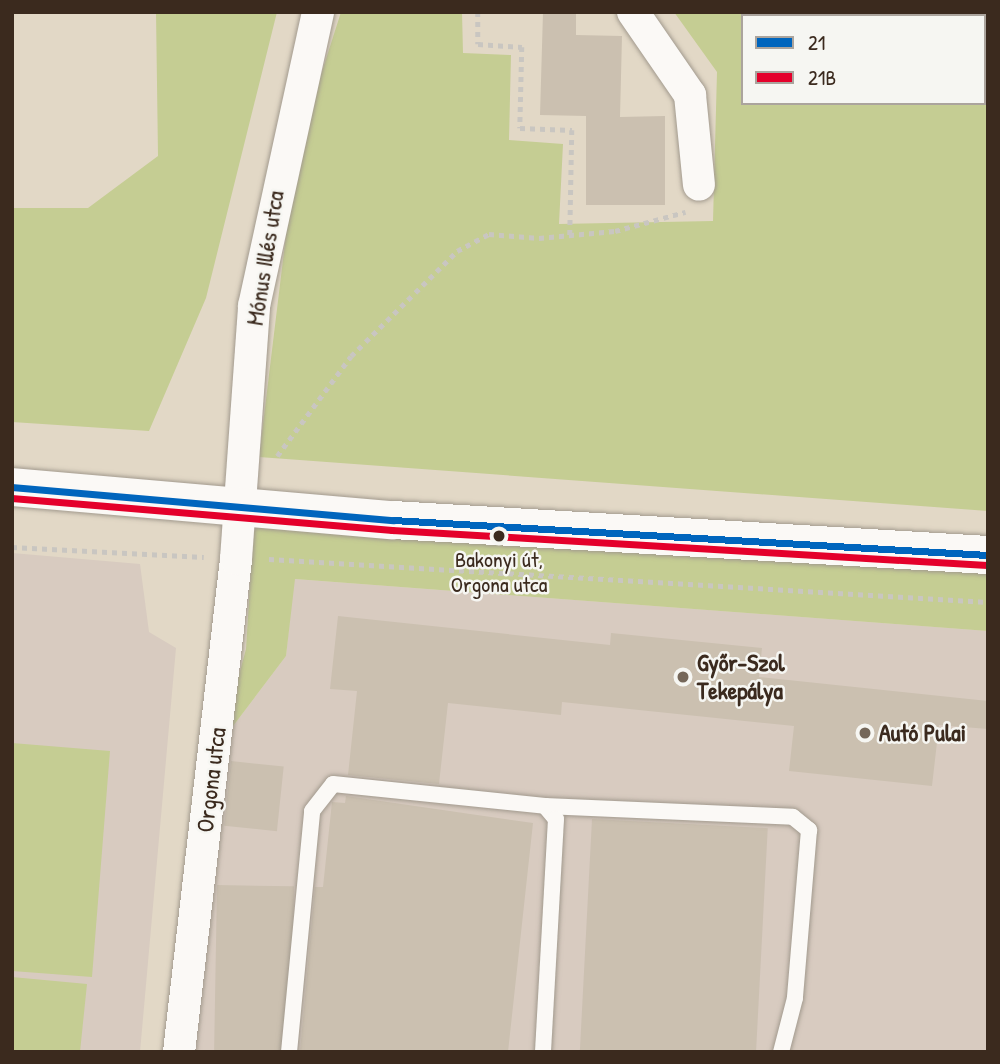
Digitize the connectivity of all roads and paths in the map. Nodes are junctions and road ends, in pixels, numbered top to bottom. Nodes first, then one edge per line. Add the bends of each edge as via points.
1 (318, 12) edge
2 (478, 12) edge
3 (632, 12) edge
4 (699, 185) joint
5 (570, 235) junction
6 (12, 487) edge
7 (239, 508) junction
8 (12, 547) edge
9 (988, 555) edge
10 (236, 559) junction
11 (988, 602) edge
12 (545, 806) junction
13 (179, 1052) edge
14 (289, 1052) edge
15 (543, 1052) edge
16 (781, 1052) edge

1 - 7 street, Mónus Illés utca via 254,306
2 - 5 path via 478,44 522,47 520,128 572,130
3 - 4 street via 690,95
4 - 5 path via 693,207 669,221
5 - 7 path via 489,234 457,251 351,356
6 - 7 main road
7 - 9 main road
7 - 10 street, Orgona utca
8 - 10 path
10 - 11 path
10 - 13 street, Orgona utca
12 - 14 lane via 333,783 319,794 312,811
12 - 15 lane via 559,837
12 - 16 lane via 793,817 809,830 795,998

